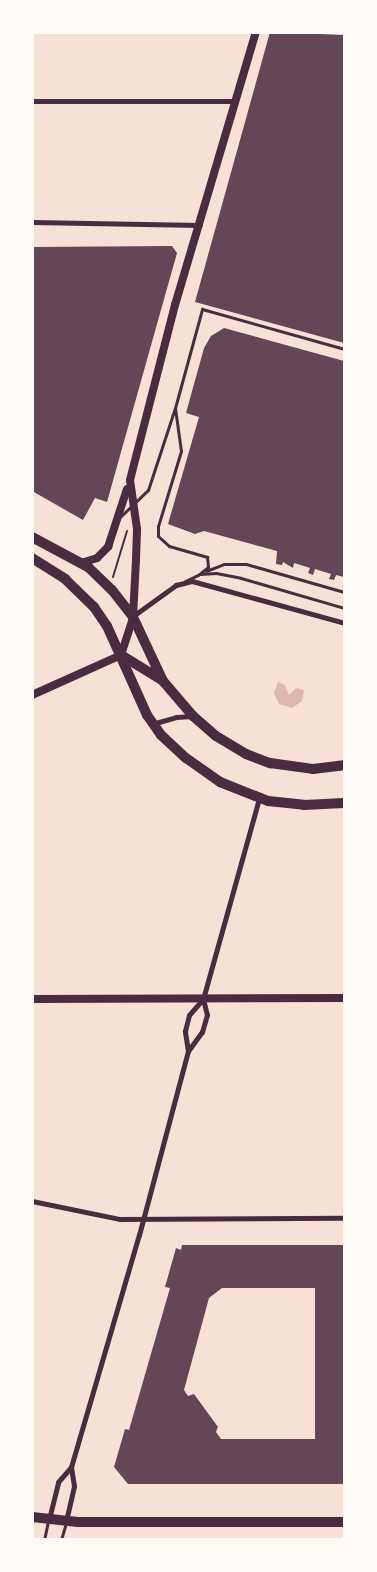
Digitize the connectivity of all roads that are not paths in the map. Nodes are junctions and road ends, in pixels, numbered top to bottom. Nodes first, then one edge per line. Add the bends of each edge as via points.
1 (256, 32) edge
2 (32, 101) edge
3 (236, 101) junction
4 (32, 222) edge
5 (200, 225) junction
6 (344, 349) edge
7 (175, 408) junction
8 (130, 480) junction
9 (132, 505) junction
10 (120, 517) junction
11 (32, 537) edge
12 (32, 558) edge
13 (81, 563) junction
14 (198, 575) junction
15 (184, 581) junction
16 (344, 592) edge
17 (344, 608) edge
18 (132, 617) junction
19 (344, 623) edge
20 (121, 655) junction
21 (164, 681) junction
22 (32, 695) edge
23 (193, 716) junction
24 (152, 724) junction
25 (344, 765) edge
26 (259, 798) junction
27 (344, 803) edge
28 (202, 998) junction
29 (344, 998) edge
30 (32, 999) edge
31 (188, 1051) junction
32 (32, 1201) edge
33 (344, 1218) edge
34 (143, 1219) junction
35 (71, 1467) junction
36 (32, 1517) edge
37 (49, 1519) junction
38 (66, 1521) junction
39 (344, 1522) edge
40 (44, 1540) edge
41 (61, 1540) edge

1 - 3 street
2 - 3 street
3 - 5 street
4 - 5 street
5 - 8 street
6 - 7 lane via 202,309
7 - 9 lane via 148,490
7 - 14 lane via 182,451 158,530 160,540 169,546 207,557 208,566
8 - 9 street
8 - 10 street
9 - 10 lane
9 - 18 street via 137,529
10 - 13 street via 106,550 97,558
11 - 13 main road
12 - 20 main road via 65,579 94,607
13 - 18 main road via 112,590
14 - 15 lane
14 - 16 lane via 216,566 238,563
14 - 17 lane via 233,576
15 - 18 street
15 - 19 street via 208,584
18 - 20 street
18 - 21 main road
20 - 21 main road
20 - 22 street
20 - 24 main road via 136,696
21 - 23 main road
23 - 24 street via 167,718
23 - 25 main road via 227,744 258,759 300,768
24 - 26 main road via 197,767 220,782
26 - 27 main road via 290,805
26 - 28 street
28 - 29 street
28 - 30 street
28 - 31 street via 189,1015 185,1031
28 - 31 street via 207,1015 202,1032
31 - 34 street
32 - 34 street via 120,1219
33 - 34 street
34 - 35 street
35 - 37 street via 58,1482
35 - 38 street via 74,1486
36 - 37 main road
37 - 38 main road
37 - 40 lane
38 - 39 main road
38 - 41 lane

